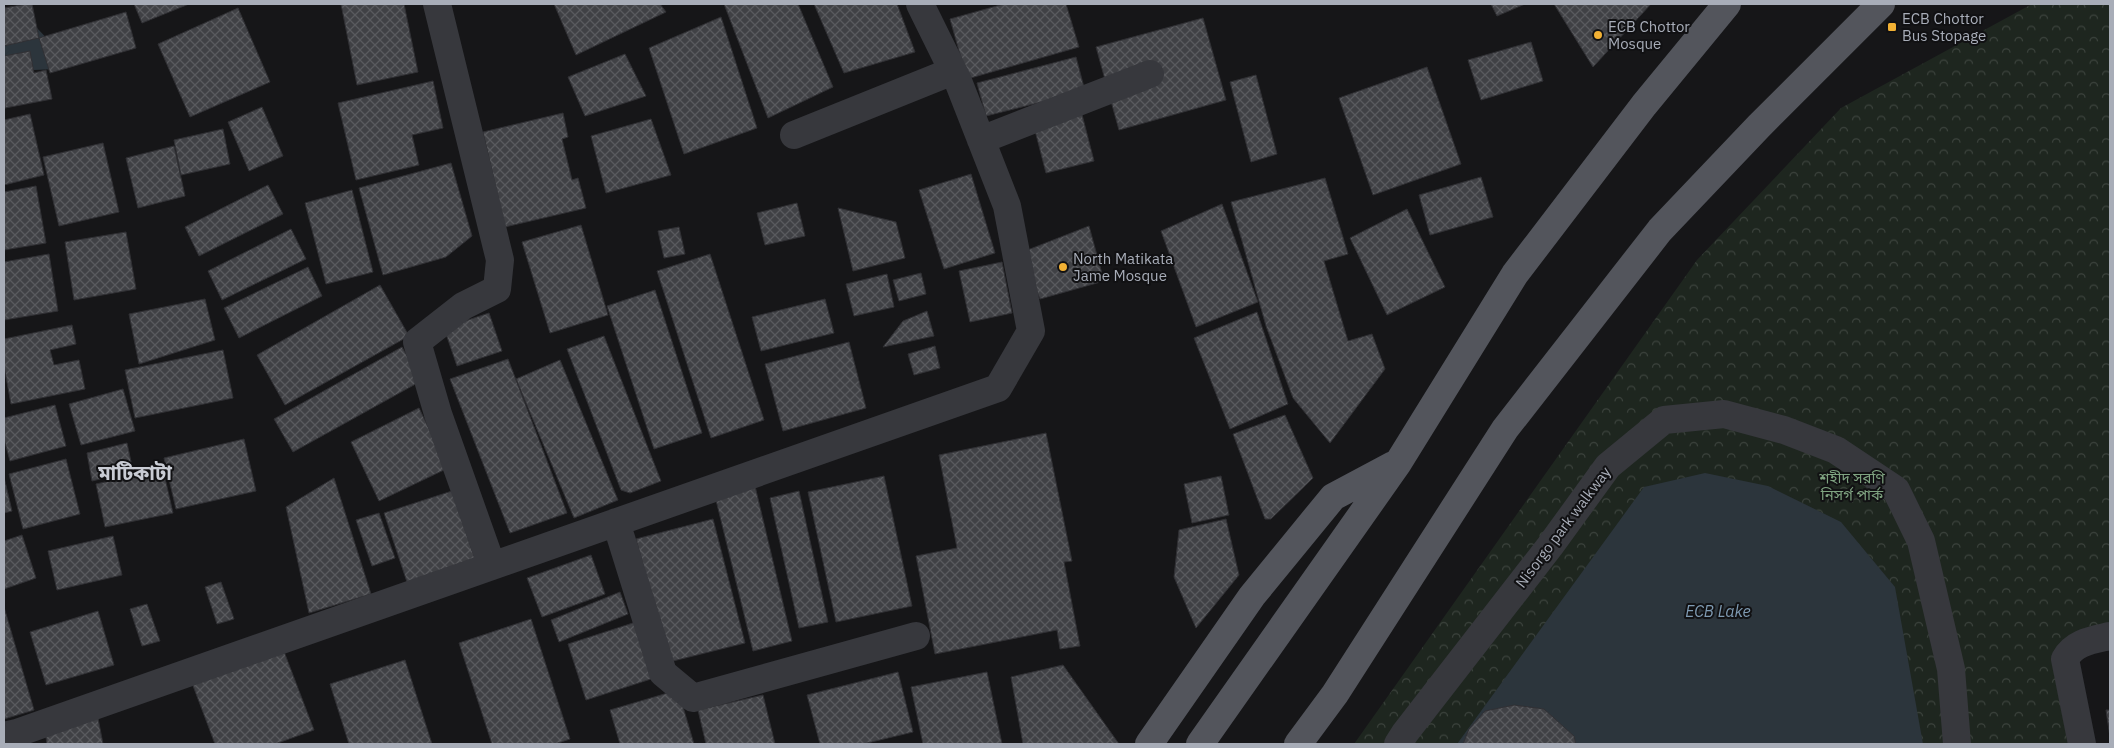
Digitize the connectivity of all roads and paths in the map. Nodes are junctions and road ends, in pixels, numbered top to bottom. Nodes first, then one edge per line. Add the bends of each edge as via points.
1 (438, 4) edge
2 (920, 4) edge
3 (1727, 4) edge
4 (1881, 4) edge
5 (953, 71) junction
6 (1150, 74) dead end
7 (794, 135) dead end
8 (981, 140) junction
9 (1398, 463) junction
10 (616, 522) junction
11 (492, 566) junction
12 (916, 636) dead end
13 (2110, 636) edge
14 (14, 738) edge
15 (1149, 744) edge
16 (1200, 744) edge
17 (1298, 744) edge
18 (1398, 744) edge
19 (1957, 744) edge
20 (2082, 744) edge

1 - 11 street via 500,260 497,289 463,306 417,342 438,414
2 - 5 street
3 - 9 main road via 1644,105 1515,274
4 - 17 main road via 1654,238 1505,429 1335,694
5 - 7 street
5 - 8 street
6 - 8 street
8 - 10 street via 1007,206 1032,331 998,388
9 - 15 main road via 1333,497 1252,596
9 - 16 main road
10 - 11 street
10 - 12 street via 663,673 693,698
11 - 14 street
13 - 20 street via 2086,641 2070,649 2065,659
18 - 19 street, Nisorgo park walkway via 1608,466 1664,420 1724,414 1784,430 1836,450 1896,490 1921,541 1951,669

